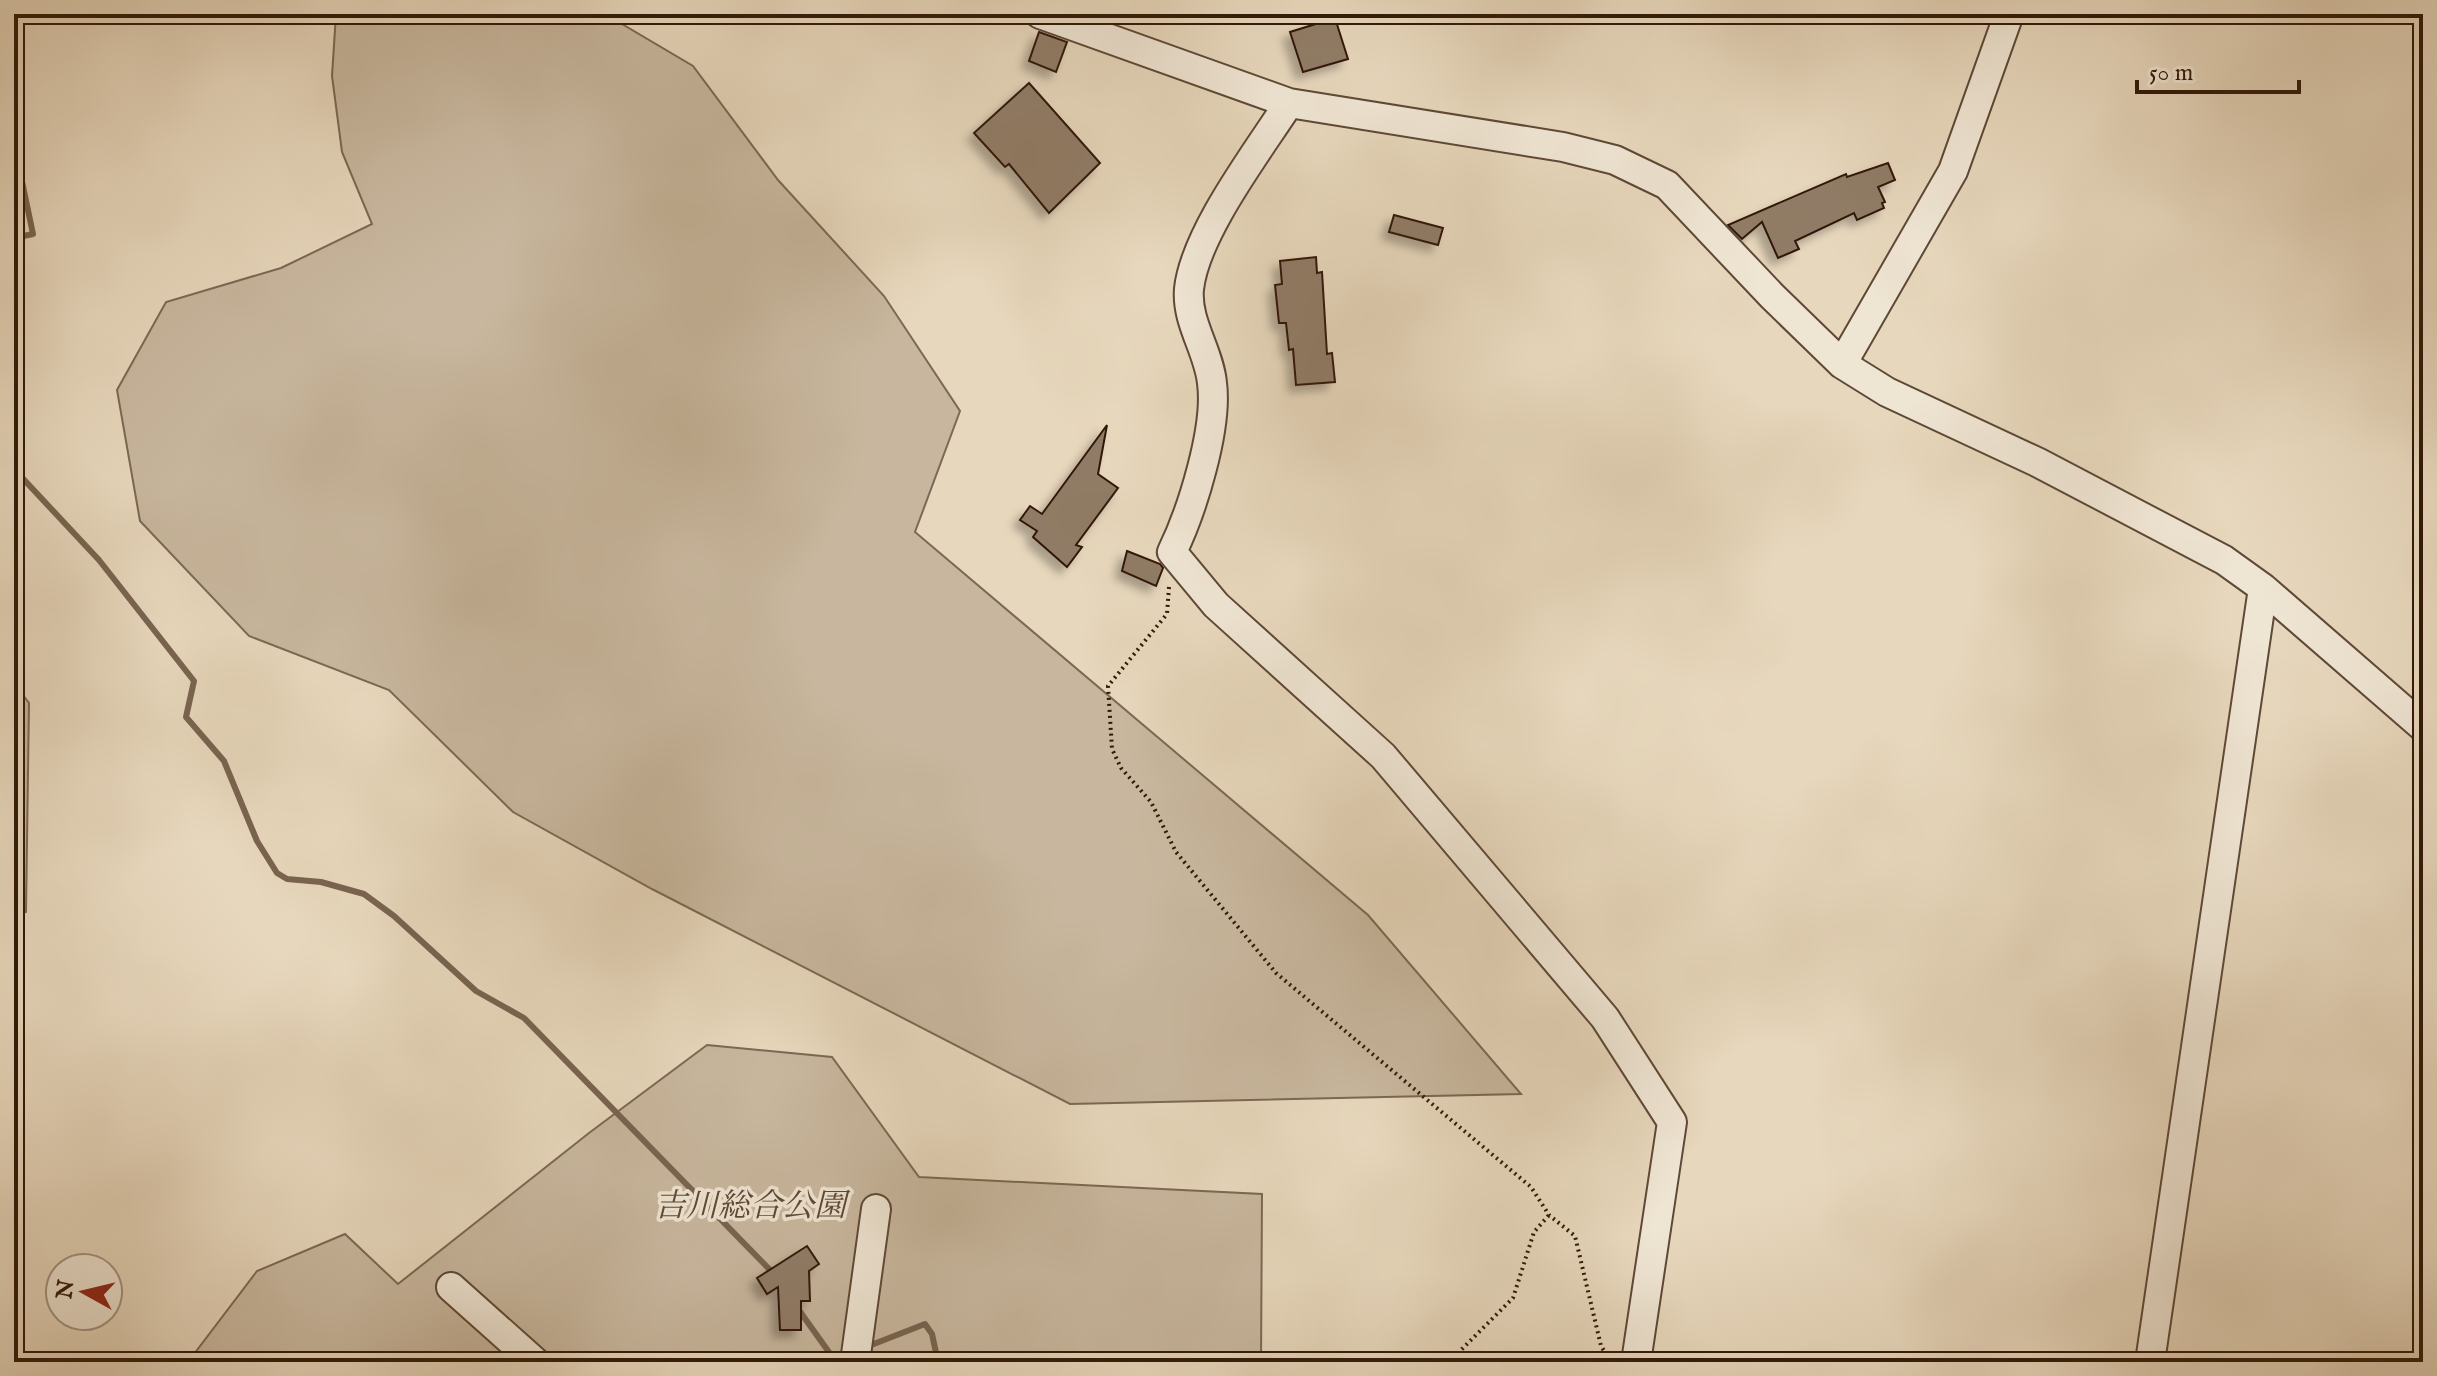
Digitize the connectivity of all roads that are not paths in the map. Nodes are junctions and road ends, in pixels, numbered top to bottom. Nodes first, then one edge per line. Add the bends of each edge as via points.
1 (1040, 14) edge
2 (2009, 14) edge
3 (1289, 103) junction
4 (1842, 364) junction
5 (2263, 588) junction
6 (2423, 727) edge
7 (876, 1209) dead end
8 (451, 1287) dead end
9 (535, 1362) edge
10 (855, 1362) edge
11 (1636, 1362) edge
12 (2150, 1362) edge

1 - 3 street
2 - 4 street via 1953,171
3 - 4 street via 1563,147 1628,166 1667,185
3 - 11 street via 1198,250 1190,308 1212,381 1212,412 1182,532 1172,552 1216,605 1383,756 1605,1018 1672,1122
4 - 5 street via 1887,392 2037,462 2224,560
5 - 6 street
5 - 12 street
7 - 10 street
8 - 9 street

